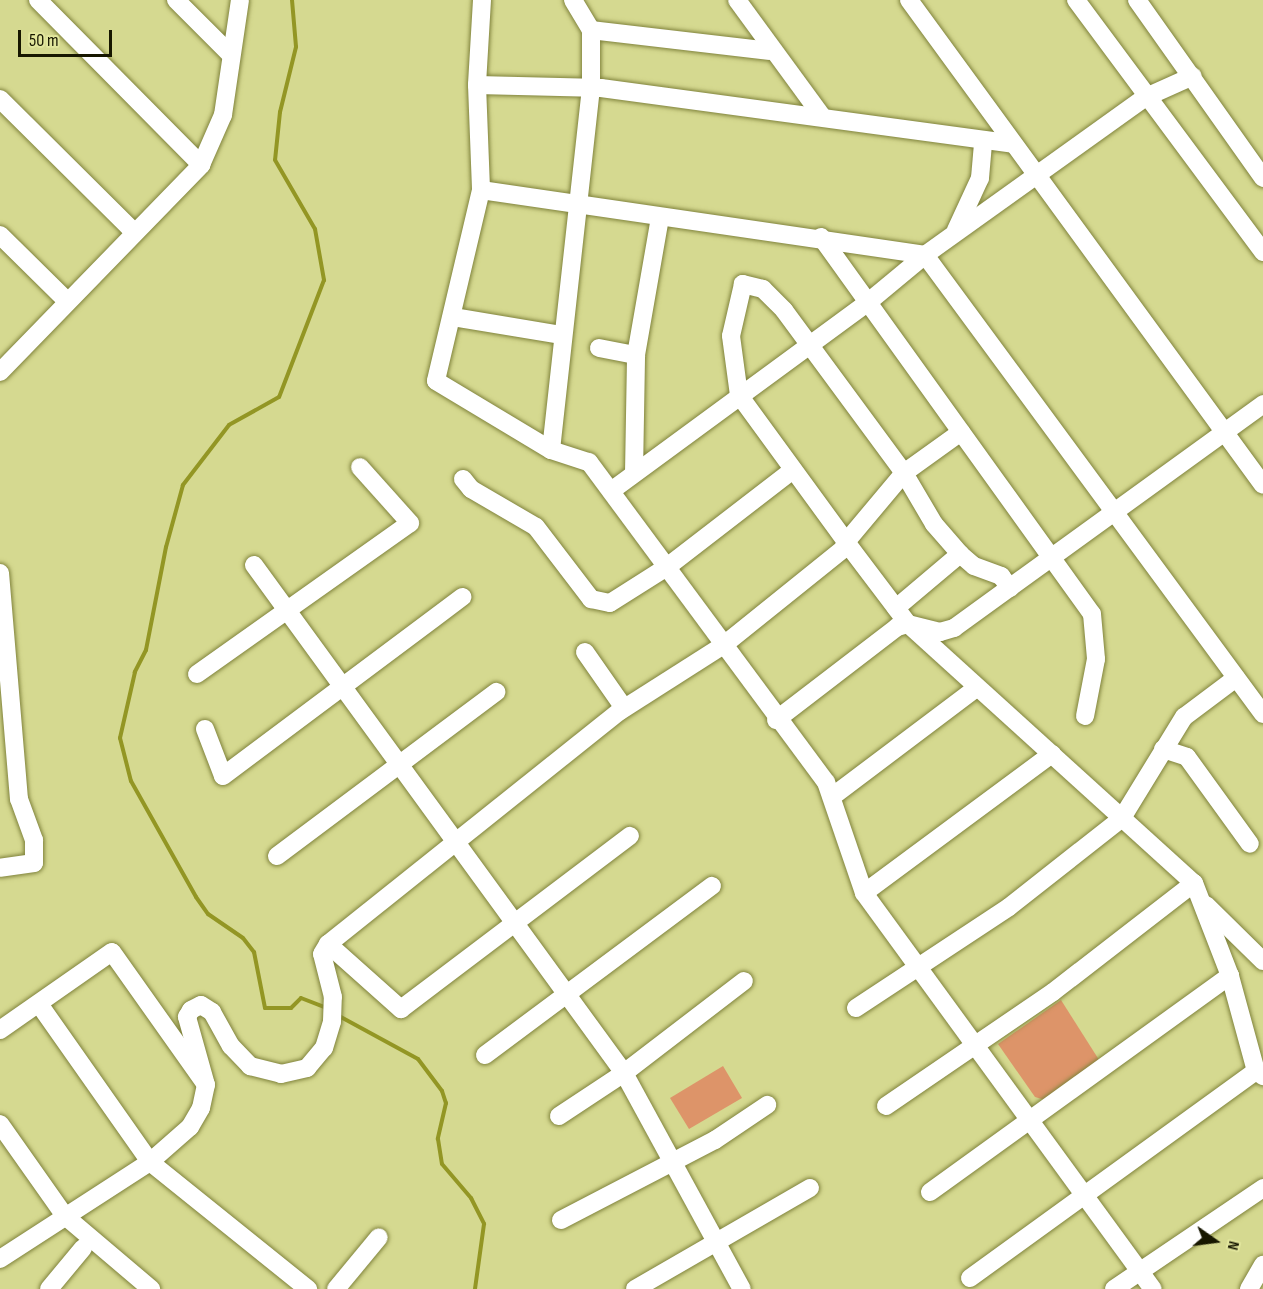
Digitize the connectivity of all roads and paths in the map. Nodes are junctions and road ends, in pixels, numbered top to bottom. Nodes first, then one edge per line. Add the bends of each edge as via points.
1 (38, 0) edge
2 (176, 0) edge
3 (240, 0) edge
4 (482, 0) edge
5 (573, 0) edge
6 (737, 0) edge
7 (909, 0) edge
8 (1076, 0) edge
9 (1137, 0) edge
10 (591, 30) junction
11 (770, 51) junction
12 (231, 55) junction
13 (1192, 76) junction
14 (477, 85) junction
15 (591, 89) junction
16 (1146, 97) junction
17 (0, 99) edge
18 (822, 116) junction
19 (983, 140) junction
20 (1013, 144) junction
21 (201, 165) junction
22 (1035, 178) junction
23 (1263, 178) edge
24 (481, 190) junction
25 (581, 205) junction
26 (660, 217) junction
27 (134, 232) junction
28 (954, 234) junction
29 (0, 236) edge
30 (821, 237) junction
31 (1263, 252) edge
32 (925, 255) junction
33 (67, 301) junction
34 (866, 304) junction
35 (453, 317) junction
36 (561, 335) junction
37 (812, 344) junction
38 (599, 348) dead end
39 (636, 355) junction
40 (0, 372) edge
41 (739, 395) junction
42 (1263, 404) edge
43 (1223, 431) junction
44 (961, 432) junction
45 (551, 450) junction
46 (360, 467) dead end
47 (794, 470) junction
48 (634, 473) junction
49 (904, 473) junction
50 (463, 479) dead end
51 (1263, 485) edge
52 (611, 492) junction
53 (1113, 511) junction
54 (846, 542) junction
55 (960, 554) junction
56 (1052, 556) junction
57 (254, 566) dead end
58 (667, 567) junction
59 (0, 573) edge
60 (1010, 588) junction
61 (462, 597) dead end
62 (896, 608) junction
63 (288, 611) junction
64 (908, 624) junction
65 (3, 635) edge
66 (724, 644) junction
67 (585, 652) dead end
68 (197, 674) dead end
69 (1236, 678) junction
70 (345, 687) junction
71 (975, 689) junction
72 (496, 692) dead end
73 (624, 708) junction
74 (1263, 714) edge
75 (1085, 716) dead end
76 (776, 720) junction
77 (205, 729) dead end
78 (1163, 749) junction
79 (1052, 754) junction
80 (400, 764) junction
81 (833, 796) junction
82 (1122, 818) junction
83 (630, 836) dead end
84 (456, 843) junction
85 (1250, 844) dead end
86 (277, 856) dead end
87 (0, 868) edge
88 (1194, 883) junction
89 (712, 886) dead end
90 (864, 893) junction
91 (1203, 902) junction
92 (516, 925) junction
93 (328, 944) junction
94 (1263, 960) edge
95 (920, 968) junction
96 (1230, 976) junction
97 (744, 981) dead end
98 (568, 992) junction
99 (39, 1004) junction
100 (856, 1008) dead end
101 (0, 1030) edge
102 (974, 1044) junction
103 (485, 1055) dead end
104 (624, 1073) junction
105 (1260, 1074) edge
106 (206, 1085) junction
107 (767, 1105) dead end
108 (886, 1106) dead end
109 (559, 1116) dead end
110 (1030, 1121) junction
111 (0, 1124) edge
112 (674, 1161) junction
113 (150, 1162) junction
114 (810, 1188) dead end
115 (1263, 1188) edge
116 (930, 1192) dead end
117 (1084, 1194) junction
118 (65, 1216) junction
119 (561, 1220) dead end
120 (379, 1237) dead end
121 (720, 1243) junction
122 (83, 1248) dead end
123 (0, 1259) edge
124 (1263, 1265) edge
125 (1139, 1270) junction
126 (970, 1278) dead end
127 (49, 1289) edge
128 (151, 1289) edge
129 (308, 1289) edge
130 (336, 1289) edge
131 (635, 1289) edge
132 (742, 1289) edge
133 (1114, 1289) edge
134 (1153, 1289) edge
135 (1249, 1289) edge

1 - 21 street
2 - 12 street
3 - 12 street
4 - 14 street
5 - 10 street
6 - 11 street
7 - 20 street
8 - 16 street
9 - 13 street
10 - 11 street
10 - 15 street
11 - 18 street
12 - 21 street via 223,114
13 - 16 street
13 - 23 street
14 - 15 street
14 - 24 street
15 - 18 street
15 - 25 street
16 - 22 street
16 - 31 street
17 - 27 street
18 - 19 street
19 - 20 street
19 - 28 street via 980,178
20 - 22 street
21 - 27 street
22 - 28 street
22 - 43 street
24 - 25 street
24 - 35 street
25 - 26 street
25 - 36 street
26 - 30 street
26 - 39 street
27 - 33 street
28 - 32 street
29 - 33 street
30 - 32 street
30 - 34 street
32 - 34 street
32 - 53 street
33 - 40 street
34 - 37 street
34 - 44 street
35 - 36 street
35 - 45 street via 436,373 442,387
36 - 45 street
37 - 41 street
37 - 41 street via 763,289 743,284 731,336
37 - 49 street
38 - 39 street
39 - 48 street
41 - 47 street
41 - 48 street
42 - 43 street
43 - 51 street
43 - 53 street
44 - 49 street
44 - 56 street
45 - 52 street via 589,462
46 - 63 street via 410,523
47 - 54 street
47 - 58 street
48 - 52 street
49 - 54 street
49 - 55 street via 934,524
50 - 58 street via 471,489 536,527 591,599 610,603
52 - 58 street
53 - 56 street
53 - 69 street
54 - 62 street
54 - 66 street
55 - 60 street via 986,573 1001,576
55 - 62 street
56 - 60 street
56 - 75 street via 1092,614 1096,659
57 - 63 street
58 - 66 street
59 - 65 street
60 - 64 street via 954,628 940,632
61 - 70 street
62 - 64 street
63 - 68 street
63 - 70 street
64 - 71 street
64 - 76 street via 897,627
65 - 87 street via 19,799 34,840 34,863
66 - 73 street
66 - 76 street
67 - 73 street
69 - 74 street
69 - 78 street via 1184,717
70 - 77 street via 223,776
70 - 80 street
71 - 79 street
71 - 81 street
72 - 80 street
73 - 84 street
76 - 81 street
78 - 82 street
78 - 85 street via 1187,758
79 - 82 street
79 - 90 street
80 - 84 street
80 - 86 street
81 - 90 street
82 - 88 street
82 - 95 street via 1009,907
83 - 92 street
84 - 92 street
84 - 93 street
88 - 91 street
88 - 102 street via 1053,992
89 - 98 street via 640,944
90 - 95 street
91 - 94 street
91 - 96 street
92 - 93 street via 401,1009
92 - 98 street
93 - 106 street via 322,954 333,1010 329,1034 317,1060 289,1074 255,1068 231,1046 212,1012 195,1006 187,1017
95 - 100 street
95 - 102 street
96 - 105 street
96 - 110 street
97 - 104 street
98 - 103 street
98 - 104 street
99 - 101 street
99 - 106 street via 112,952
99 - 113 street
102 - 108 street
102 - 110 street
104 - 109 street
104 - 112 street
105 - 117 street
106 - 113 street via 196,1119
107 - 112 street
110 - 116 street
110 - 117 street
111 - 118 street
112 - 119 street
112 - 121 street
113 - 118 street
113 - 129 street
114 - 121 street
115 - 125 street
117 - 125 street
117 - 126 street
118 - 123 street
118 - 128 street
120 - 130 street
121 - 131 street
121 - 132 street
122 - 127 street
124 - 135 street
125 - 133 street
125 - 134 street

